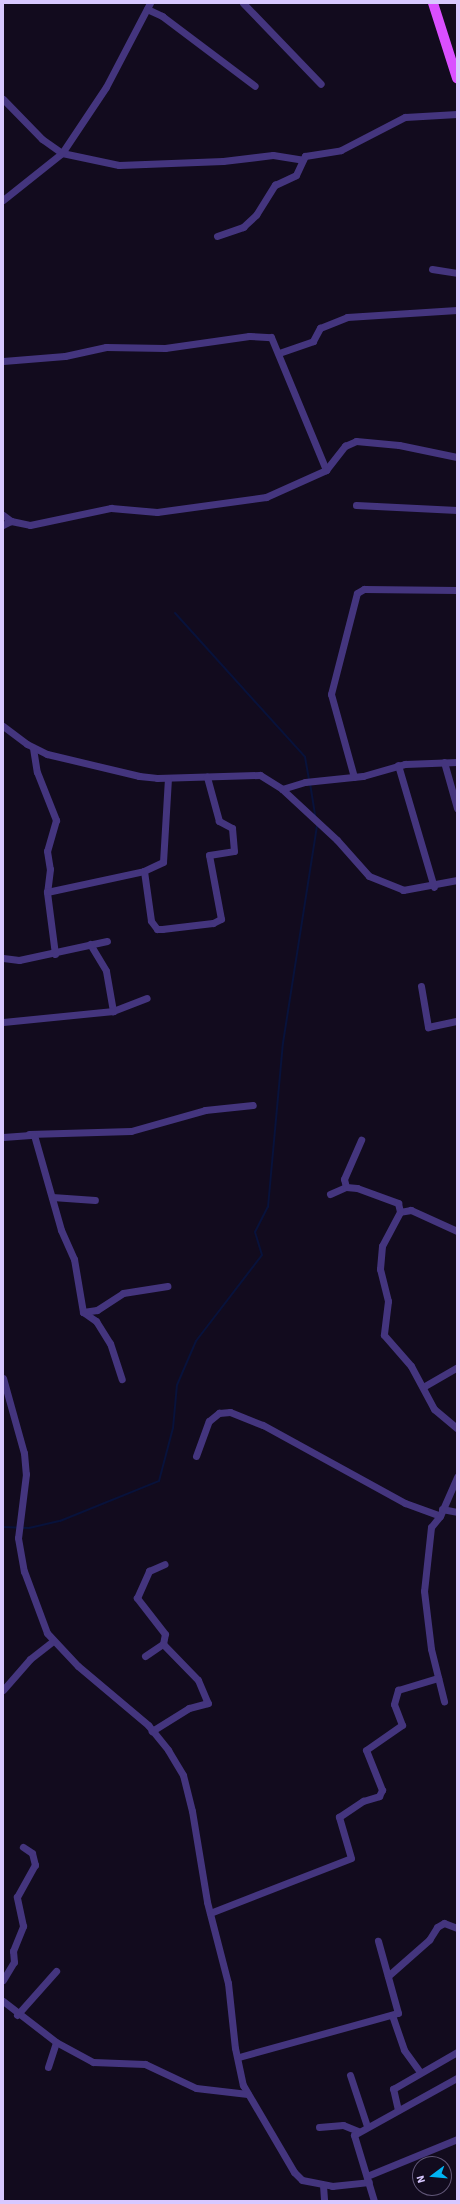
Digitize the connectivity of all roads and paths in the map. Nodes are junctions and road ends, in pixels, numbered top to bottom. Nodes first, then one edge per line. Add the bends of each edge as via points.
1 (242, 3) edge
2 (433, 3) edge
3 (149, 5) edge
4 (455, 62) edge
5 (457, 78) edge
6 (321, 84) dead end
7 (255, 86) dead end
8 (3, 99) edge
9 (457, 114) edge
10 (62, 153) junction
11 (303, 160) junction
12 (3, 200) edge
13 (218, 236) dead end
14 (432, 269) dead end
15 (457, 273) edge
16 (457, 310) edge
17 (279, 352) junction
18 (3, 361) edge
19 (457, 457) edge
20 (326, 470) junction
21 (356, 505) dead end
22 (457, 510) edge
23 (3, 515) edge
24 (11, 521) junction
25 (3, 525) edge
26 (457, 590) edge
27 (3, 726) edge
28 (33, 748) junction
29 (444, 762) junction
30 (457, 762) edge
31 (398, 765) junction
32 (207, 777) junction
33 (354, 777) junction
34 (168, 778) junction
35 (282, 789) junction
36 (457, 808) edge
37 (144, 871) junction
38 (457, 880) edge
39 (434, 887) junction
40 (47, 892) junction
41 (107, 941) dead end
42 (90, 944) junction
43 (55, 954) junction
44 (3, 958) edge
45 (421, 986) dead end
46 (147, 998) dead end
47 (113, 1011) junction
48 (457, 1021) edge
49 (3, 1022) edge
50 (253, 1105) dead end
51 (3, 1136) edge
52 (360, 1140) dead end
53 (346, 1187) junction
54 (330, 1194) dead end
55 (52, 1197) junction
56 (95, 1200) dead end
57 (400, 1212) junction
58 (457, 1231) edge
59 (167, 1286) dead end
60 (83, 1312) junction
61 (457, 1367) edge
62 (3, 1378) edge
63 (122, 1379) dead end
64 (423, 1387) junction
65 (457, 1428) edge
66 (196, 1456) dead end
67 (457, 1477) edge
68 (441, 1512) junction
69 (457, 1512) edge
70 (165, 1564) dead end
71 (52, 1642) junction
72 (163, 1644) junction
73 (145, 1656) dead end
74 (438, 1678) junction
75 (3, 1690) edge
76 (444, 1701) dead end
77 (152, 1730) junction
78 (23, 1847) dead end
79 (210, 1913) junction
80 (457, 1928) edge
81 (378, 1941) dead end
82 (56, 1971) dead end
83 (388, 1976) junction
84 (3, 1980) edge
85 (3, 2001) edge
86 (17, 2015) junction
87 (392, 2015) junction
88 (56, 2042) junction
89 (457, 2052) edge
90 (239, 2057) junction
91 (48, 2067) dead end
92 (419, 2071) junction
93 (350, 2075) dead end
94 (457, 2078) edge
95 (248, 2094) junction
96 (398, 2110) junction
97 (367, 2126) junction
98 (319, 2127) dead end
99 (358, 2131) junction
100 (457, 2139) edge
101 (368, 2179) junction
102 (323, 2185) junction
103 (324, 2201) edge
104 (374, 2201) edge

1 - 6 street
2 - 4 main road
3 - 7 street
3 - 10 street via 106,86
4 - 5 main road
8 - 10 street via 42,139
9 - 11 street via 405,117 341,150 305,156
10 - 11 street via 120,165 223,161 273,155
10 - 12 street
11 - 13 street via 296,175 275,185 259,210 243,227
14 - 15 street
16 - 17 street via 347,317 320,328 313,341
17 - 18 street via 272,337 249,336 165,348 106,347 65,356
17 - 20 street
19 - 20 street via 398,445 356,441 345,446
20 - 24 street via 278,494 208,507 157,512 111,508 30,525
21 - 22 street
23 - 24 street
24 - 25 street
26 - 33 street via 364,589 357,593 331,694
27 - 28 street
28 - 34 street via 56,757 139,776
28 - 40 street via 36,772 56,820 47,851 50,870
29 - 30 street
29 - 31 street
29 - 36 street
31 - 33 street
31 - 39 street
32 - 34 street
32 - 35 street via 253,774
32 - 37 street via 219,821 232,828 234,851 209,856 221,919 213,924 157,929 151,922
33 - 35 street via 305,782
34 - 37 street via 163,862
35 - 39 street via 337,840 369,876 403,890
37 - 40 street
38 - 39 street
40 - 43 street
41 - 42 street
42 - 43 street
42 - 47 street via 106,971
43 - 44 street via 19,960
45 - 48 street via 428,1027
46 - 47 street
47 - 49 street
50 - 51 street via 204,1110 131,1131
51 - 55 street via 34,1135
52 - 53 street via 344,1179
53 - 54 street
53 - 57 street via 383,1196 398,1203
55 - 56 street
55 - 60 street via 61,1230 74,1259
57 - 58 street via 411,1210
57 - 64 street via 382,1246 380,1268 388,1311 384,1332 386,1338 405,1356
59 - 60 street via 123,1293 97,1310
60 - 63 street via 96,1321 110,1343
61 - 64 street
62 - 71 street via 24,1453 25,1489 19,1525 24,1570
64 - 65 street via 441,1417
66 - 68 street via 209,1421 219,1413 230,1412 263,1425 405,1503
67 - 68 street
68 - 69 street
68 - 74 street via 431,1527 424,1591 431,1649
70 - 72 street via 149,1571 137,1598 166,1634
71 - 75 street via 30,1659
71 - 77 street
72 - 73 street
72 - 77 street via 198,1680 208,1703 189,1708
74 - 76 street
74 - 79 street via 398,1690 394,1704 402,1725 366,1750 382,1790 379,1796 363,1801 339,1818 351,1858
77 - 79 street via 183,1775
78 - 84 street via 32,1853 35,1865 16,1897 23,1926 13,1952 14,1962
79 - 90 street via 226,1976 235,2048
80 - 83 street via 444,1923 437,1927 429,1940
81 - 83 street
82 - 86 street
83 - 87 street via 399,2009
85 - 86 street
86 - 88 street
87 - 90 street
87 - 92 street via 404,2050
88 - 91 street
88 - 95 street via 93,2062 145,2064 196,2088
89 - 92 street
90 - 95 street via 239,2070
92 - 96 street via 393,2089
93 - 97 street
94 - 96 street
95 - 102 street via 294,2172 302,2180
96 - 97 street
97 - 99 street
98 - 99 street via 343,2125
99 - 101 street via 354,2138
100 - 101 street
101 - 102 street
101 - 104 street
102 - 103 street

